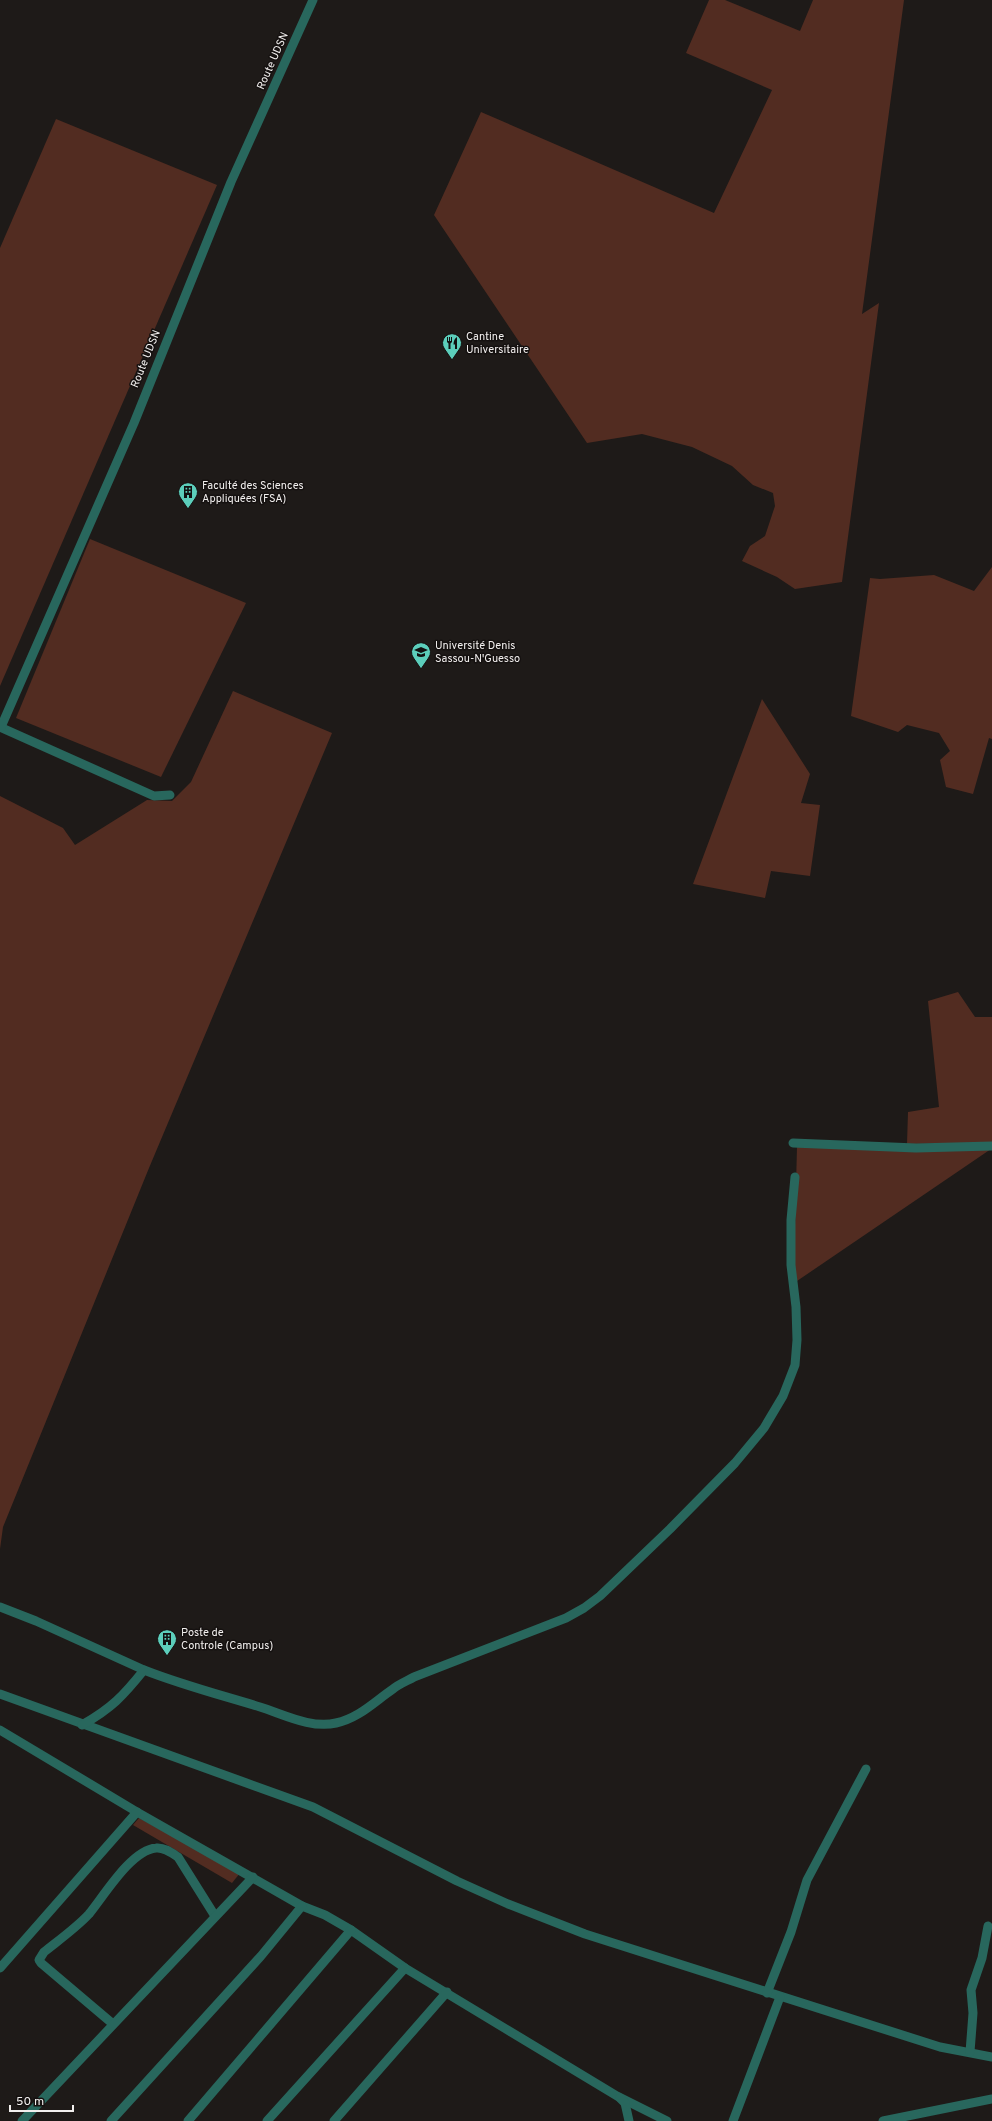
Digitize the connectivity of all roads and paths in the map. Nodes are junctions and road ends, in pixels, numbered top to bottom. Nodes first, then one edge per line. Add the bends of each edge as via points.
1 (313, 0) edge
2 (0, 727) edge
3 (170, 795) dead end
4 (793, 1143) dead end
5 (992, 1146) edge
6 (795, 1177) dead end
7 (0, 1607) edge
8 (144, 1670) junction
9 (0, 1694) edge
10 (82, 1725) junction
11 (0, 1730) edge
12 (866, 1769) dead end
13 (136, 1812) junction
14 (253, 1877) junction
15 (302, 1906) junction
16 (216, 1916) junction
17 (988, 1926) dead end
18 (351, 1930) junction
19 (0, 1968) edge
20 (405, 1968) junction
21 (447, 1992) junction
22 (767, 1993) junction
23 (780, 1997) junction
24 (114, 2024) junction
25 (970, 2052) junction
26 (992, 2057) edge
27 (617, 2096) junction
28 (992, 2099) edge
29 (22, 2121) edge
30 (111, 2121) edge
31 (188, 2121) edge
32 (267, 2121) edge
33 (334, 2121) edge
34 (629, 2121) edge
35 (667, 2121) edge
36 (733, 2121) edge
37 (883, 2121) edge

1 - 2 street, Route UDSN via 231,182 134,423
2 - 3 street via 154,796
4 - 5 street via 916,1148
6 - 8 street via 791,1258 797,1340 795,1365 782,1396 764,1428 735,1463 670,1530 584,1608 566,1618 414,1677 393,1688 353,1718 335,1723 320,1724 299,1720 179,1684
7 - 8 street via 36,1620
8 - 10 street via 124,1695 106,1711
9 - 10 street
10 - 22 street via 313,1807 457,1881 546,1919
11 - 13 street
12 - 22 street via 807,1880 791,1932
13 - 14 street
13 - 19 street
14 - 15 street
14 - 16 street
15 - 18 street via 325,1915
15 - 30 street via 261,1956
16 - 24 street
16 - 24 street via 178,1857 155,1848 143,1852 129,1864 88,1915 44,1952 39,1960 41,1963
17 - 25 street via 982,1958 971,1990 973,2013
18 - 20 street
18 - 31 street
20 - 21 street
20 - 32 street
21 - 27 street
21 - 33 street
22 - 23 street
23 - 25 street via 940,2047
23 - 36 street
24 - 29 street
25 - 26 street
27 - 34 street via 625,2103
27 - 35 street
28 - 37 street

